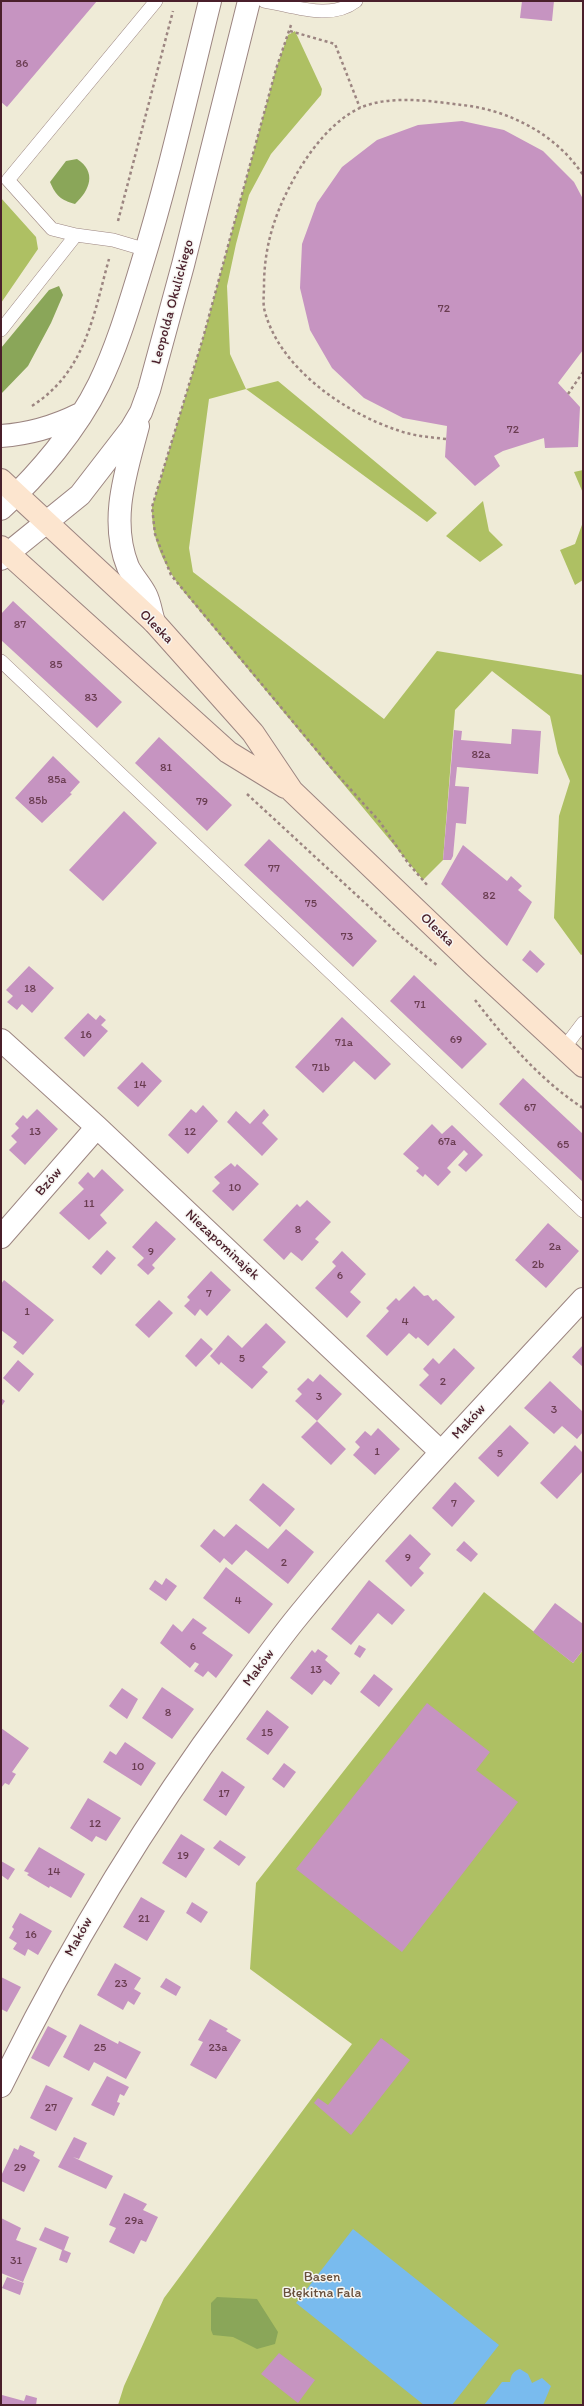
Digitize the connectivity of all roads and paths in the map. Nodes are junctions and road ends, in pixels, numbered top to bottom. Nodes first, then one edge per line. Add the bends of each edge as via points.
1 (156, 1) edge
2 (210, 1) edge
3 (249, 1) edge
4 (264, 1) edge
5 (356, 1) edge
6 (294, 6) junction
7 (174, 9) dead end
8 (290, 31) junction
9 (360, 108) junction
10 (583, 175) edge
11 (76, 235) junction
12 (113, 240) junction
13 (147, 250) junction
14 (1, 330) edge
15 (583, 372) edge
16 (568, 394) dead end
17 (27, 410) dead end
18 (142, 412) junction
19 (83, 413) junction
20 (1, 436) edge
21 (446, 440) dead end
22 (1, 480) edge
23 (17, 494) junction
24 (1, 509) edge
25 (48, 523) junction
26 (3, 554) edge
27 (154, 622) junction
28 (1, 661) edge
29 (292, 791) junction
30 (246, 793) dead end
31 (422, 879) dead end
32 (440, 968) dead end
33 (474, 999) dead end
34 (583, 1023) edge
35 (1, 1040) edge
36 (564, 1048) junction
37 (583, 1066) edge
38 (583, 1108) edge
39 (97, 1127) junction
40 (583, 1211) edge
41 (1, 1237) edge
42 (583, 1299) edge
43 (441, 1452) junction
44 (1, 2086) edge

1 - 11 lane via 8,180 52,228
2 - 13 street
3 - 18 street, Leopolda Okulickiego via 183,265
4 - 6 lane
5 - 6 lane via 332,12
6 - 8 path
7 - 12 path
8 - 9 path via 335,44
8 - 31 path via 276,69 202,338 168,449 152,508 153,528 160,552 171,574 334,771 380,822 408,864
9 - 10 path via 381,101 406,101 445,103 491,110 513,118 550,139
9 - 21 path via 326,134 305,160 279,207 269,235 265,257 264,306 272,332 282,350 297,368 324,391 396,430
11 - 12 lane
11 - 14 lane
12 - 13 lane
12 - 17 path via 82,351 63,378
13 - 19 street via 116,344
15 - 16 path
18 - 25 street, Leopolda Okulickiego via 80,495
18 - 27 street via 122,488 119,508 120,530 128,566 146,595
19 - 20 street via 56,426
19 - 23 street via 33,478
22 - 23 main road, Oleska
23 - 24 street
23 - 25 main road, Oleska
25 - 26 street, Leopolda Okulickiego
25 - 27 main road, Oleska
26 - 29 main road, Oleska via 228,752
27 - 29 main road, Oleska via 253,733
28 - 40 lane
29 - 36 main road, Oleska
30 - 32 path via 403,938
33 - 38 path via 496,1028 556,1090
34 - 36 lane
35 - 39 street, Niezapominajek
36 - 37 main road, Oleska
39 - 41 street, Bzów
39 - 43 street, Niezapominajek
42 - 43 street, Maków
43 - 44 street, Maków via 297,1617 204,1742 120,1867 88,1921

